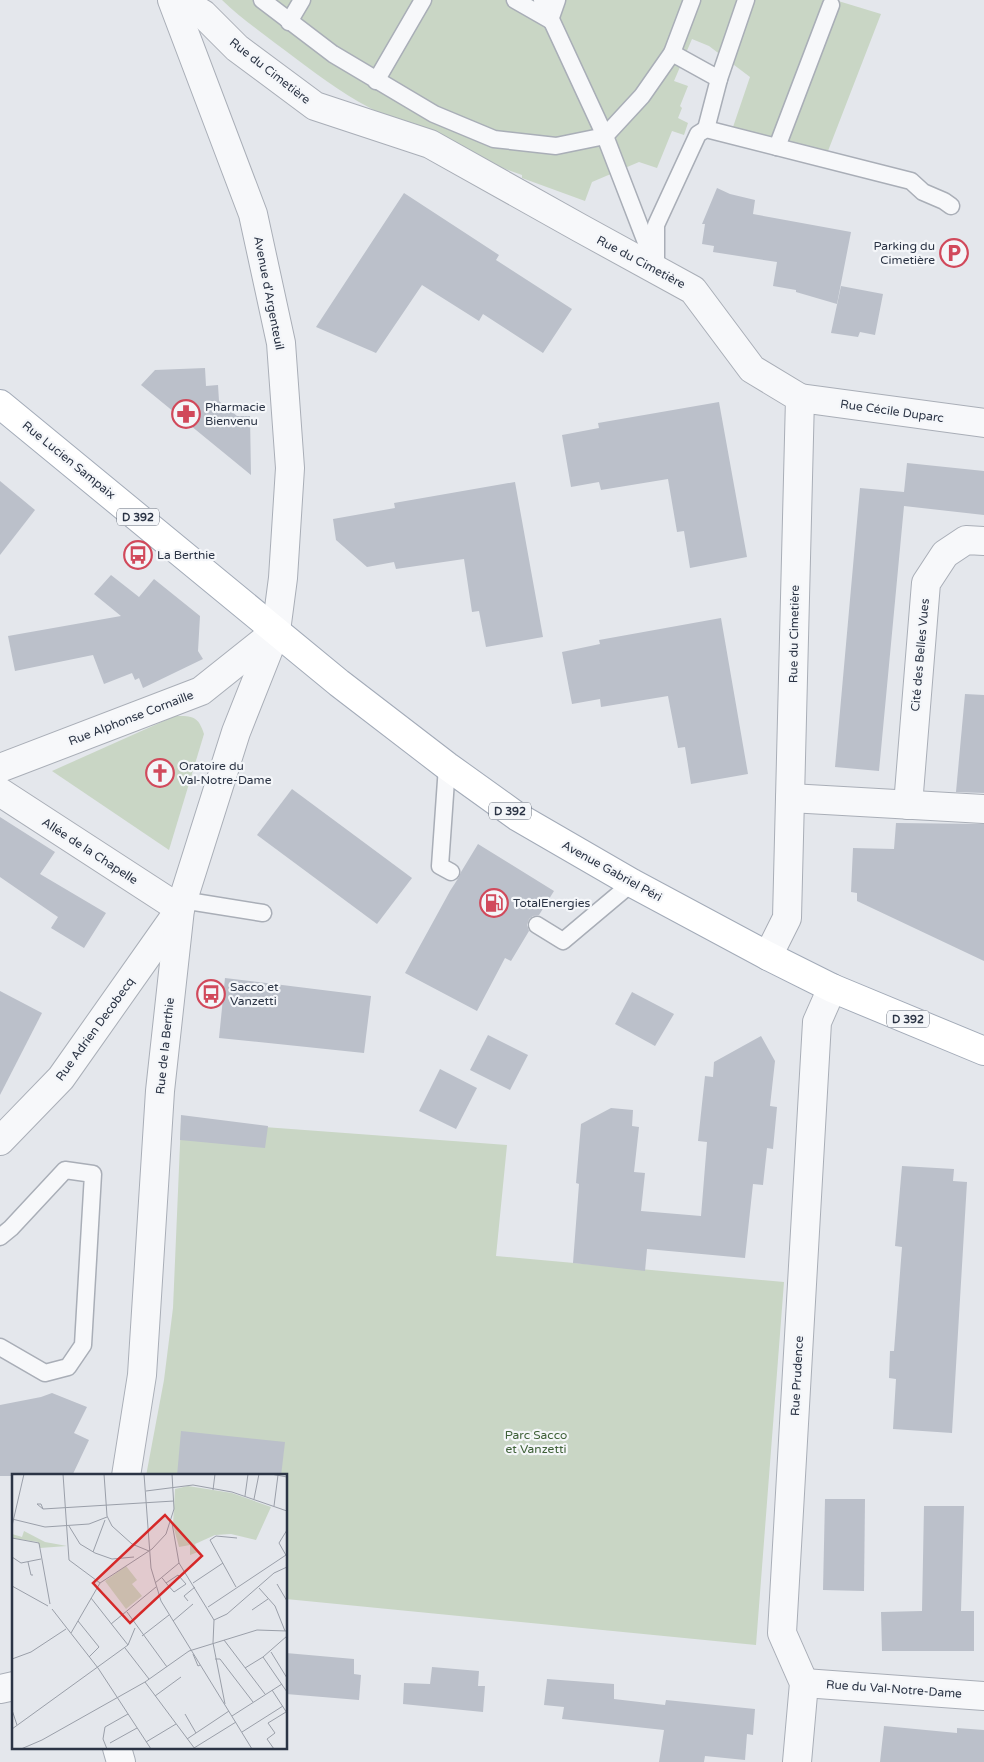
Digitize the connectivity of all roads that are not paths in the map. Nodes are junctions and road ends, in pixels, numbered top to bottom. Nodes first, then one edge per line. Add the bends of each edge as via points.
1 (172, 0) edge
2 (179, 0) edge
3 (262, 0) edge
4 (302, 0) edge
5 (423, 0) edge
6 (515, 0) edge
7 (542, 0) edge
8 (557, 0) edge
9 (692, 0) edge
10 (746, 0) edge
11 (831, 5) dead end
12 (550, 20) junction
13 (289, 22) junction
14 (224, 35) junction
15 (672, 53) junction
16 (192, 55) junction
17 (719, 79) junction
18 (376, 81) junction
19 (706, 129) junction
20 (606, 136) junction
21 (777, 147) junction
22 (951, 206) dead end
23 (656, 269) junction
24 (800, 398) junction
25 (0, 404) edge
26 (984, 423) edge
27 (984, 541) edge
28 (276, 631) junction
29 (447, 766) junction
30 (0, 768) edge
31 (0, 792) edge
32 (790, 798) junction
33 (908, 805) junction
34 (984, 809) edge
35 (451, 872) dead end
36 (632, 883) junction
37 (181, 905) junction
38 (263, 913) dead end
39 (537, 925) dead end
40 (768, 956) junction
41 (832, 988) junction
42 (984, 1051) edge
43 (0, 1140) edge
44 (0, 1237) edge
45 (0, 1347) edge
46 (126, 1474) edge
47 (804, 1682) junction
48 (984, 1696) edge
49 (797, 1762) edge

1 - 16 street, Avenue d'Argenteuil
2 - 14 street, Rue du Cimetière via 203,14
3 - 13 lane
4 - 13 lane
5 - 18 lane
6 - 12 lane
7 - 12 lane
8 - 12 lane
9 - 15 lane
10 - 17 lane
11 - 21 lane
12 - 20 lane
13 - 18 lane
14 - 16 street
14 - 23 street, Rue du Cimetière via 315,106 430,144
15 - 17 lane
15 - 20 lane via 642,96
16 - 28 street, Avenue d'Argenteuil via 253,214 281,343 290,468
17 - 19 lane
18 - 20 lane via 434,114 494,139 556,146
19 - 21 lane
19 - 23 lane via 698,134 656,225
20 - 23 lane
21 - 22 lane via 911,181 923,192
23 - 24 street, Rue du Cimetière via 693,290 752,369
24 - 26 street, Rue Cécile Duparc
24 - 32 street, Rue du Cimetière
25 - 28 main road, Rue Lucien Sampaix / D 392
27 - 33 street, Cité des Belles Vues via 966,540 945,554 926,583
28 - 29 main road, Avenue Gabriel Péri / D 392
28 - 30 street, Rue Alphonse Cornaille via 201,691
28 - 37 street, Rue de la Berthie via 236,732
29 - 35 lane via 440,866
29 - 36 main road, Avenue Gabriel Péri / D 392 via 518,817
31 - 37 street, Allée de la Chapelle
32 - 33 street
32 - 40 street, Rue du Cimetière via 787,918
33 - 34 street
36 - 39 lane via 563,941
36 - 40 main road, Avenue Gabriel Péri / D 392
37 - 38 lane
37 - 43 street, Rue Adrien Decobecq via 61,1078
37 - 46 street, Rue de la Berthie via 160,1091 142,1375
40 - 41 main road, Avenue Gabriel Péri / D 392
41 - 42 main road, Avenue Gabriel Péri / D 392
41 - 47 street, Rue Prudence via 817,1022 782,1633
44 - 45 lane via 64,1170 93,1174 83,1345 68,1367 46,1373
47 - 48 street, Rue du Val-Notre-Dame
47 - 49 street, Rue Prudence

